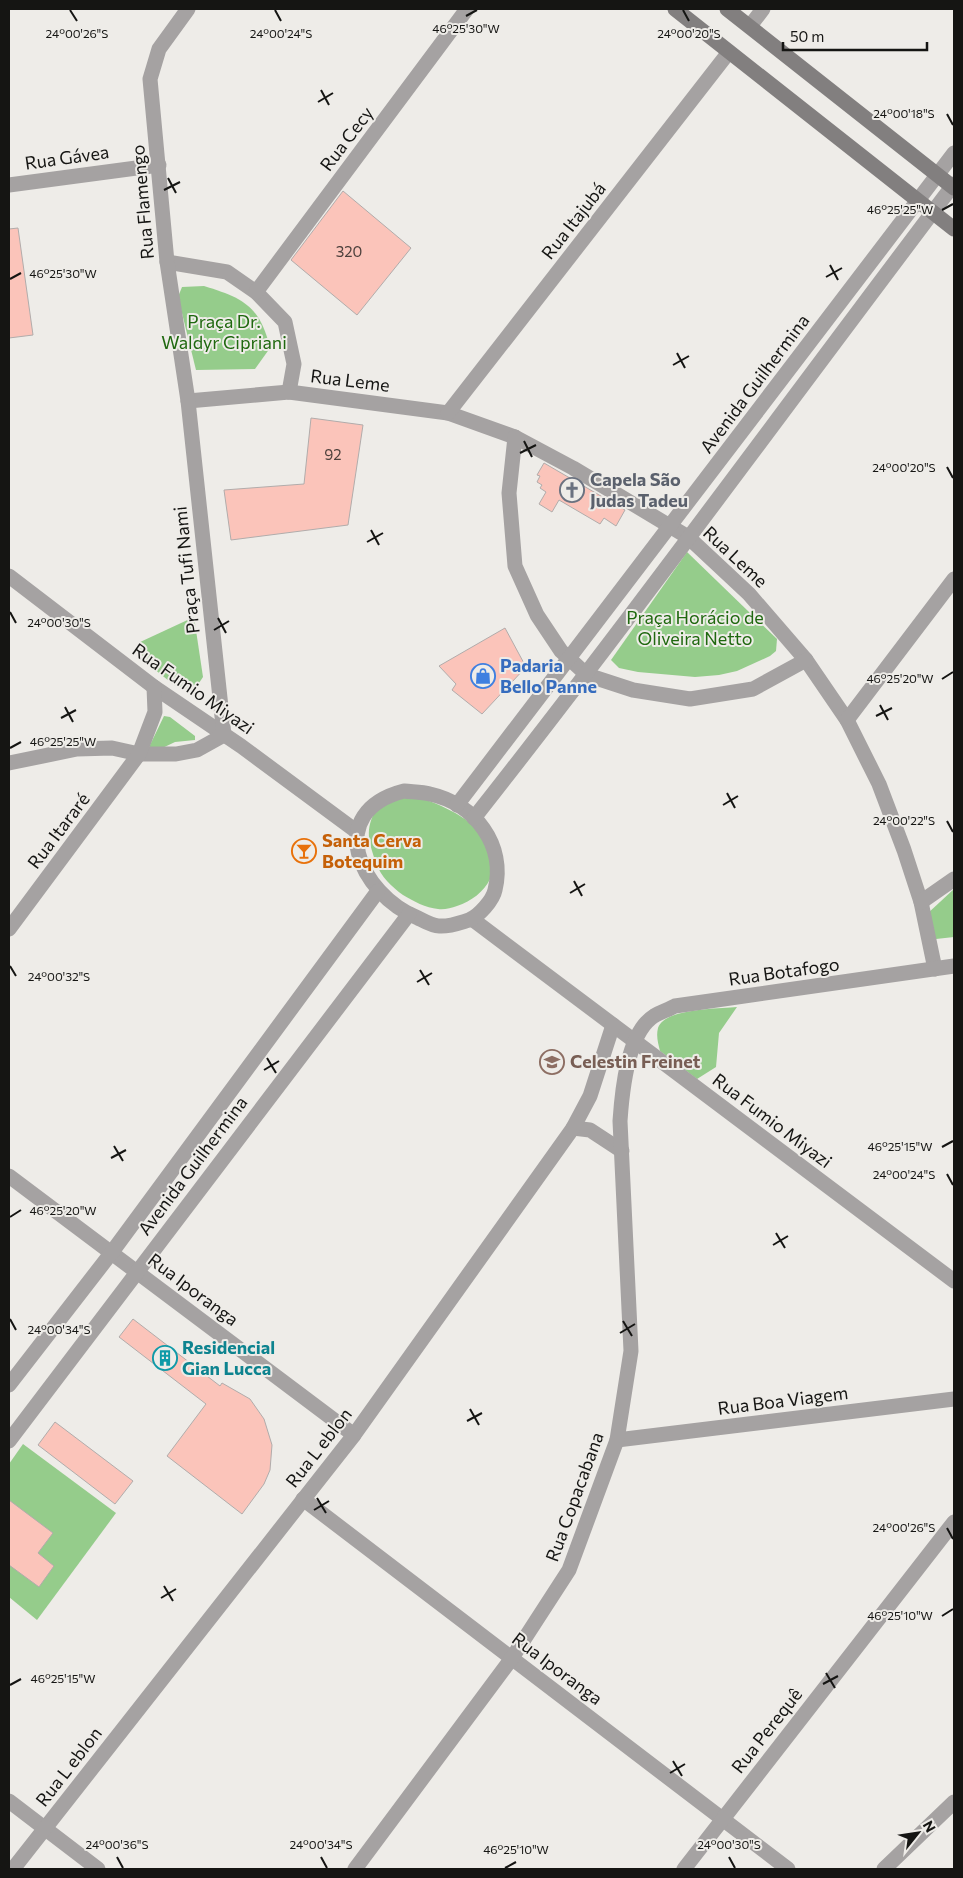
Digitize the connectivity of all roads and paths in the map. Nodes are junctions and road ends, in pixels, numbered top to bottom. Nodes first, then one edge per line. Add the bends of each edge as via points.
1 (188, 9) edge
2 (467, 9) edge
3 (674, 9) edge
4 (727, 9) edge
5 (763, 9) edge
6 (750, 26) junction
7 (729, 52) junction
8 (954, 153) edge
9 (159, 165) junction
10 (938, 175) junction
11 (9, 185) edge
12 (954, 186) edge
13 (918, 201) junction
14 (934, 212) junction
15 (954, 228) edge
16 (168, 262) junction
17 (256, 292) junction
18 (289, 392) junction
19 (188, 401) junction
20 (448, 414) junction
21 (515, 437) junction
22 (670, 526) junction
23 (688, 537) junction
24 (9, 576) edge
25 (954, 579) edge
26 (569, 658) junction
27 (806, 660) junction
28 (587, 675) junction
29 (154, 687) junction
30 (847, 720) junction
31 (224, 735) junction
32 (139, 754) junction
33 (9, 763) edge
34 (457, 805) junction
35 (474, 818) junction
36 (356, 831) junction
37 (954, 879) edge
38 (378, 891) junction
39 (921, 902) junction
40 (409, 914) junction
41 (472, 919) junction
42 (9, 929) edge
43 (954, 966) edge
44 (935, 969) junction
45 (613, 1025) junction
46 (634, 1041) junction
47 (573, 1128) junction
48 (622, 1151) junction
49 (9, 1176) edge
50 (112, 1252) junction
51 (137, 1270) junction
52 (954, 1281) edge
53 (9, 1384) edge
54 (954, 1399) edge
55 (354, 1435) junction
56 (617, 1440) junction
57 (9, 1441) edge
58 (303, 1499) junction
59 (954, 1522) edge
60 (512, 1658) junction
61 (9, 1801) edge
62 (954, 1802) edge
63 (722, 1819) junction
64 (45, 1828) junction
65 (13, 1869) edge
66 (98, 1869) edge
67 (355, 1869) edge
68 (684, 1869) edge
69 (788, 1869) edge
70 (884, 1869) edge

1 - 9 street, Rua Flamengo via 159,48 152,66 150,79
2 - 17 street, Rua Cecy
3 - 7 main road
4 - 6 main road
5 - 6 street
6 - 10 main road
7 - 13 main road
7 - 20 street, Rua Itajubá
8 - 10 street, Avenida Guilhermina
9 - 11 street, Rua Gávea
9 - 16 street, Rua Flamengo
10 - 12 main road
10 - 13 street, Avenida Guilhermina
12 - 14 street
13 - 14 main road
13 - 22 street, Avenida Guilhermina
14 - 15 main road
14 - 23 street
16 - 17 street via 227,272
16 - 19 street, Rua Flamengo
17 - 18 street via 285,322 294,364
18 - 19 street, Rua Leme
18 - 20 street, Rua Leme
19 - 31 street, Praça Tufi Nami
20 - 21 street, Rua Leme
21 - 22 street, Rua Leme
21 - 26 street via 509,493 515,566 536,615
22 - 23 street, Rua Leme
22 - 26 street, Avenida Guilhermina
23 - 27 street, Rua Leme via 749,594
23 - 28 street
24 - 29 street, Rua Fumio Miyazi
25 - 30 street
26 - 28 street
26 - 34 street, Avenida Guilhermina
27 - 28 street via 753,690 690,699 633,690
27 - 30 street, Rua Leme
28 - 35 street
29 - 31 street, Rua Fumio Miyazi
29 - 32 street, Rua Itararé via 155,712
30 - 39 street, Rua Leme via 879,784
31 - 32 street via 197,750 176,754
31 - 36 street, Rua Fumio Miyazi
32 - 33 street via 112,748 77,749
32 - 42 street, Rua Itararé
34 - 35 street
34 - 36 street via 431,794 404,791 386,796 369,808
35 - 41 street via 485,829 496,849 498,875 493,898
36 - 38 street via 363,870
37 - 39 street
38 - 40 street
38 - 50 street, Avenida Guilhermina
39 - 44 street, Rua Leme
40 - 41 street via 438,926
40 - 51 street, Avenida Guilhermina
41 - 45 street, Rua Fumio Miyazi
43 - 44 street, Rua Botafogo
44 - 46 street, Rua Botafogo via 675,1006 652,1017
45 - 46 street, Rua Fumio Miyazi
45 - 47 street, Rua L eblon via 590,1096
46 - 48 street, Rua Copacabana via 622,1098
46 - 52 street, Rua Fumio Miyazi
47 - 48 street via 590,1130
47 - 55 street, Rua L eblon
48 - 56 street, Rua Copacabana via 631,1351
49 - 50 street, Rua Iporanga
50 - 51 street, Rua Iporanga
50 - 53 street, Avenida Guilhermina
51 - 55 street, Rua Iporanga
51 - 57 street, Avenida Guilhermina
54 - 56 street, Rua Boa Viagem
55 - 58 street, Rua L eblon
56 - 60 street, Rua Copacabana via 569,1570
58 - 60 street, Rua Iporanga
58 - 64 street, Rua L eblon
59 - 63 street, Rua Perequê
60 - 63 street, Rua Iporanga
60 - 67 street, Rua Copacabana
61 - 64 street
62 - 70 street
63 - 68 street, Rua Perequê
63 - 69 street, Rua Iporanga
64 - 65 street, Rua L eblon
64 - 66 street

